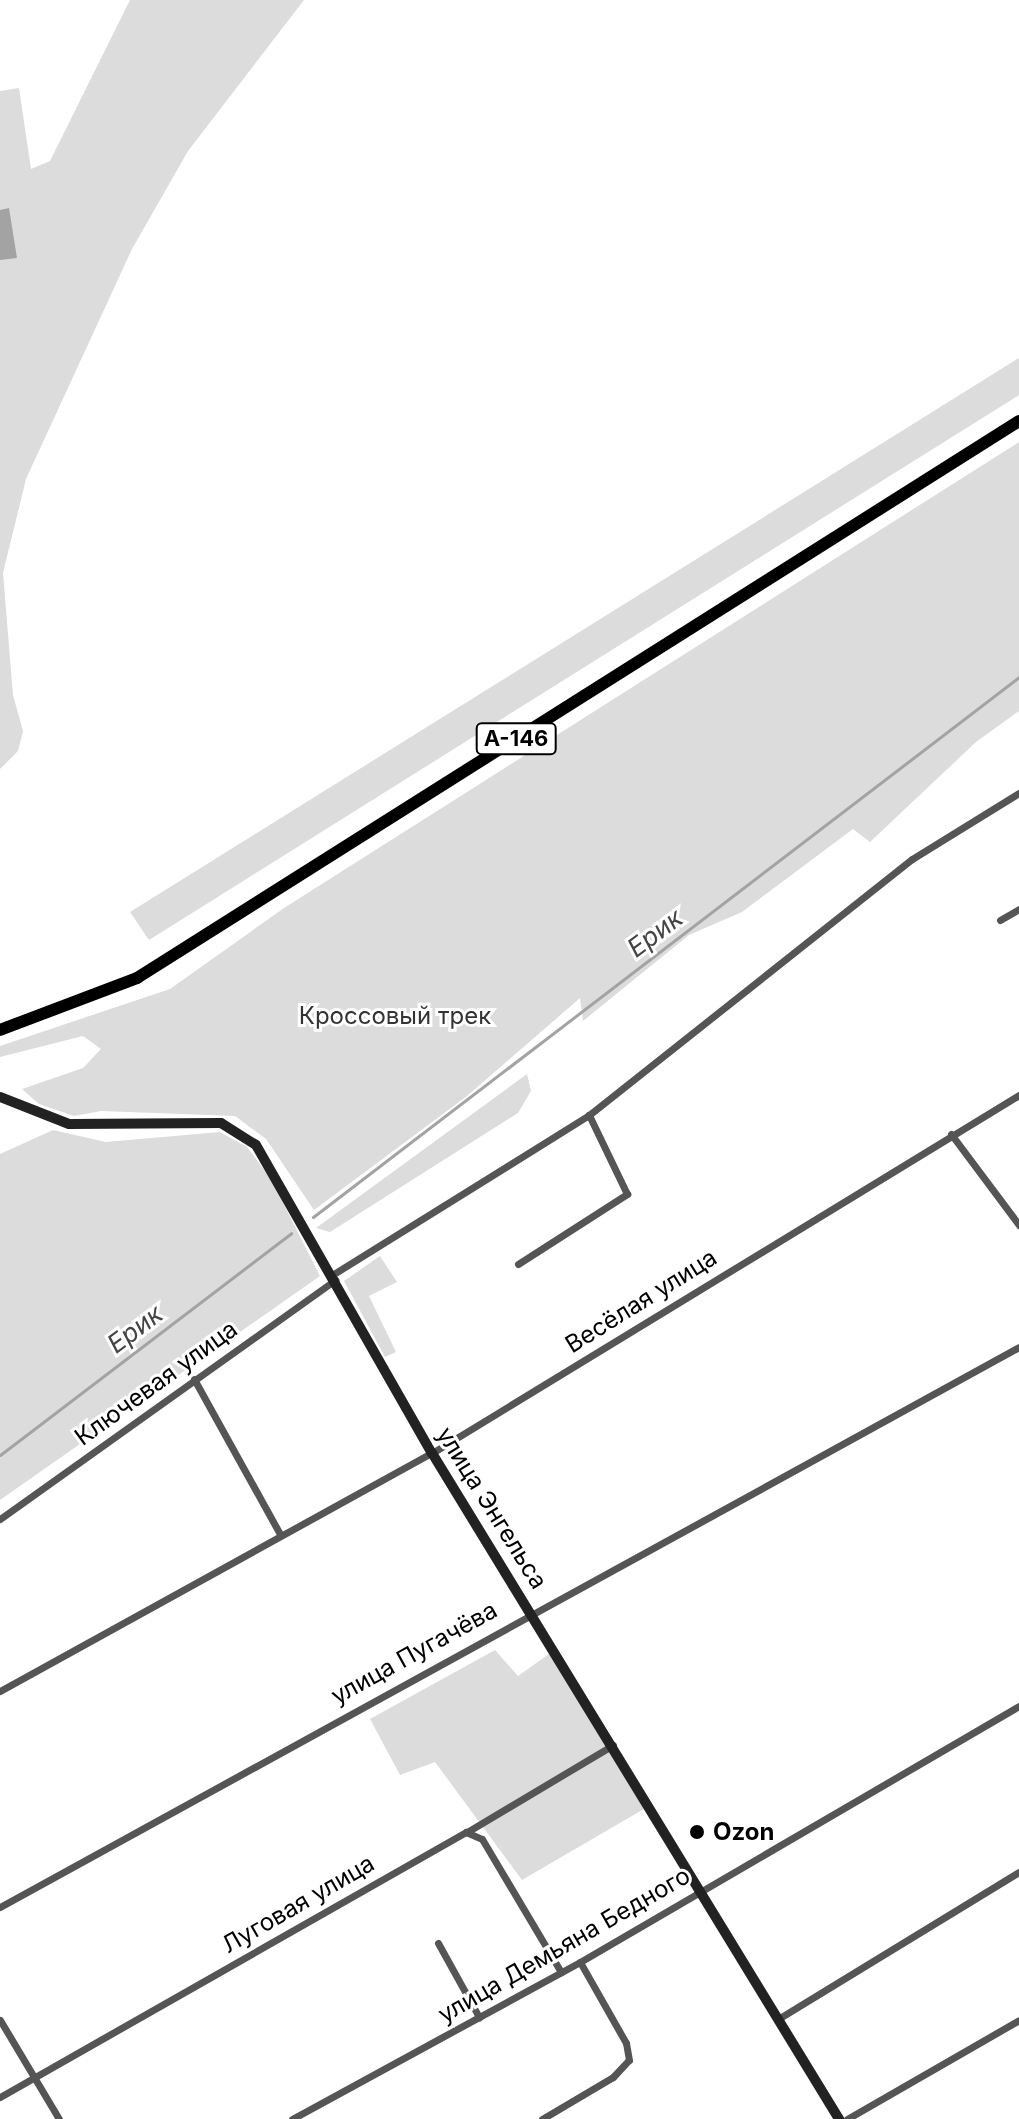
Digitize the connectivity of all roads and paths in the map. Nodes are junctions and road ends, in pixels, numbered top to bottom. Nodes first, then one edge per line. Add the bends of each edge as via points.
1 (1019, 421) edge
2 (1019, 793) edge
3 (1019, 909) edge
4 (1000, 920) dead end
5 (0, 1030) edge
6 (1019, 1095) edge
7 (0, 1097) edge
8 (589, 1115) junction
9 (951, 1134) junction
10 (1019, 1225) edge
11 (518, 1264) dead end
12 (334, 1277) junction
13 (1019, 1347) edge
14 (194, 1379) junction
15 (432, 1453) junction
16 (0, 1519) edge
17 (280, 1534) junction
18 (533, 1610) junction
19 (0, 1691) edge
20 (1019, 1706) edge
21 (613, 1745) junction
22 (466, 1832) junction
23 (1019, 1872) edge
24 (699, 1892) junction
25 (0, 1907) edge
26 (438, 1943) dead end
27 (580, 1962) junction
28 (561, 1972) junction
29 (479, 2017) junction
30 (778, 2019) junction
31 (0, 2020) edge
32 (1019, 2020) edge
33 (34, 2077) junction
34 (0, 2097) edge
35 (59, 2119) edge
36 (292, 2119) edge
37 (542, 2119) edge
38 (839, 2119) edge
39 (847, 2119) edge

1 - 5 highway, А-146 via 137,978
2 - 8 street, Ключевая улица via 912,859
3 - 4 street
6 - 9 street, Весёлая улица
7 - 12 street, улица Энгельса via 69,1124 221,1123 241,1131 277,1173
8 - 11 street via 627,1194
8 - 12 street, Ключевая улица
9 - 10 street
9 - 15 street, Весёлая улица
12 - 14 street, Ключевая улица
12 - 15 street, улица Энгельса
13 - 18 street, улица Пугачёва
14 - 16 street, Ключевая улица
14 - 17 street
15 - 17 street, Весёлая улица
15 - 18 street, улица Энгельса
17 - 19 street, Весёлая улица
18 - 21 street, улица Энгельса
18 - 25 street, улица Пугачёва
20 - 24 street, улица Демьяна Бедного
21 - 22 street, Луговая улица
21 - 24 street, улица Энгельса
22 - 28 street via 482,1839
22 - 33 street, Луговая улица
23 - 30 street
24 - 27 street, улица Демьяна Бедного
24 - 30 street, улица Энгельса
26 - 29 street
27 - 28 street, улица Демьяна Бедного
27 - 37 street via 626,2043 629,2060 613,2077
28 - 29 street, улица Демьяна Бедного
29 - 36 street, улица Демьяна Бедного
30 - 38 street, улица Энгельса
31 - 33 street
32 - 39 street
33 - 34 street, Луговая улица
33 - 35 street

